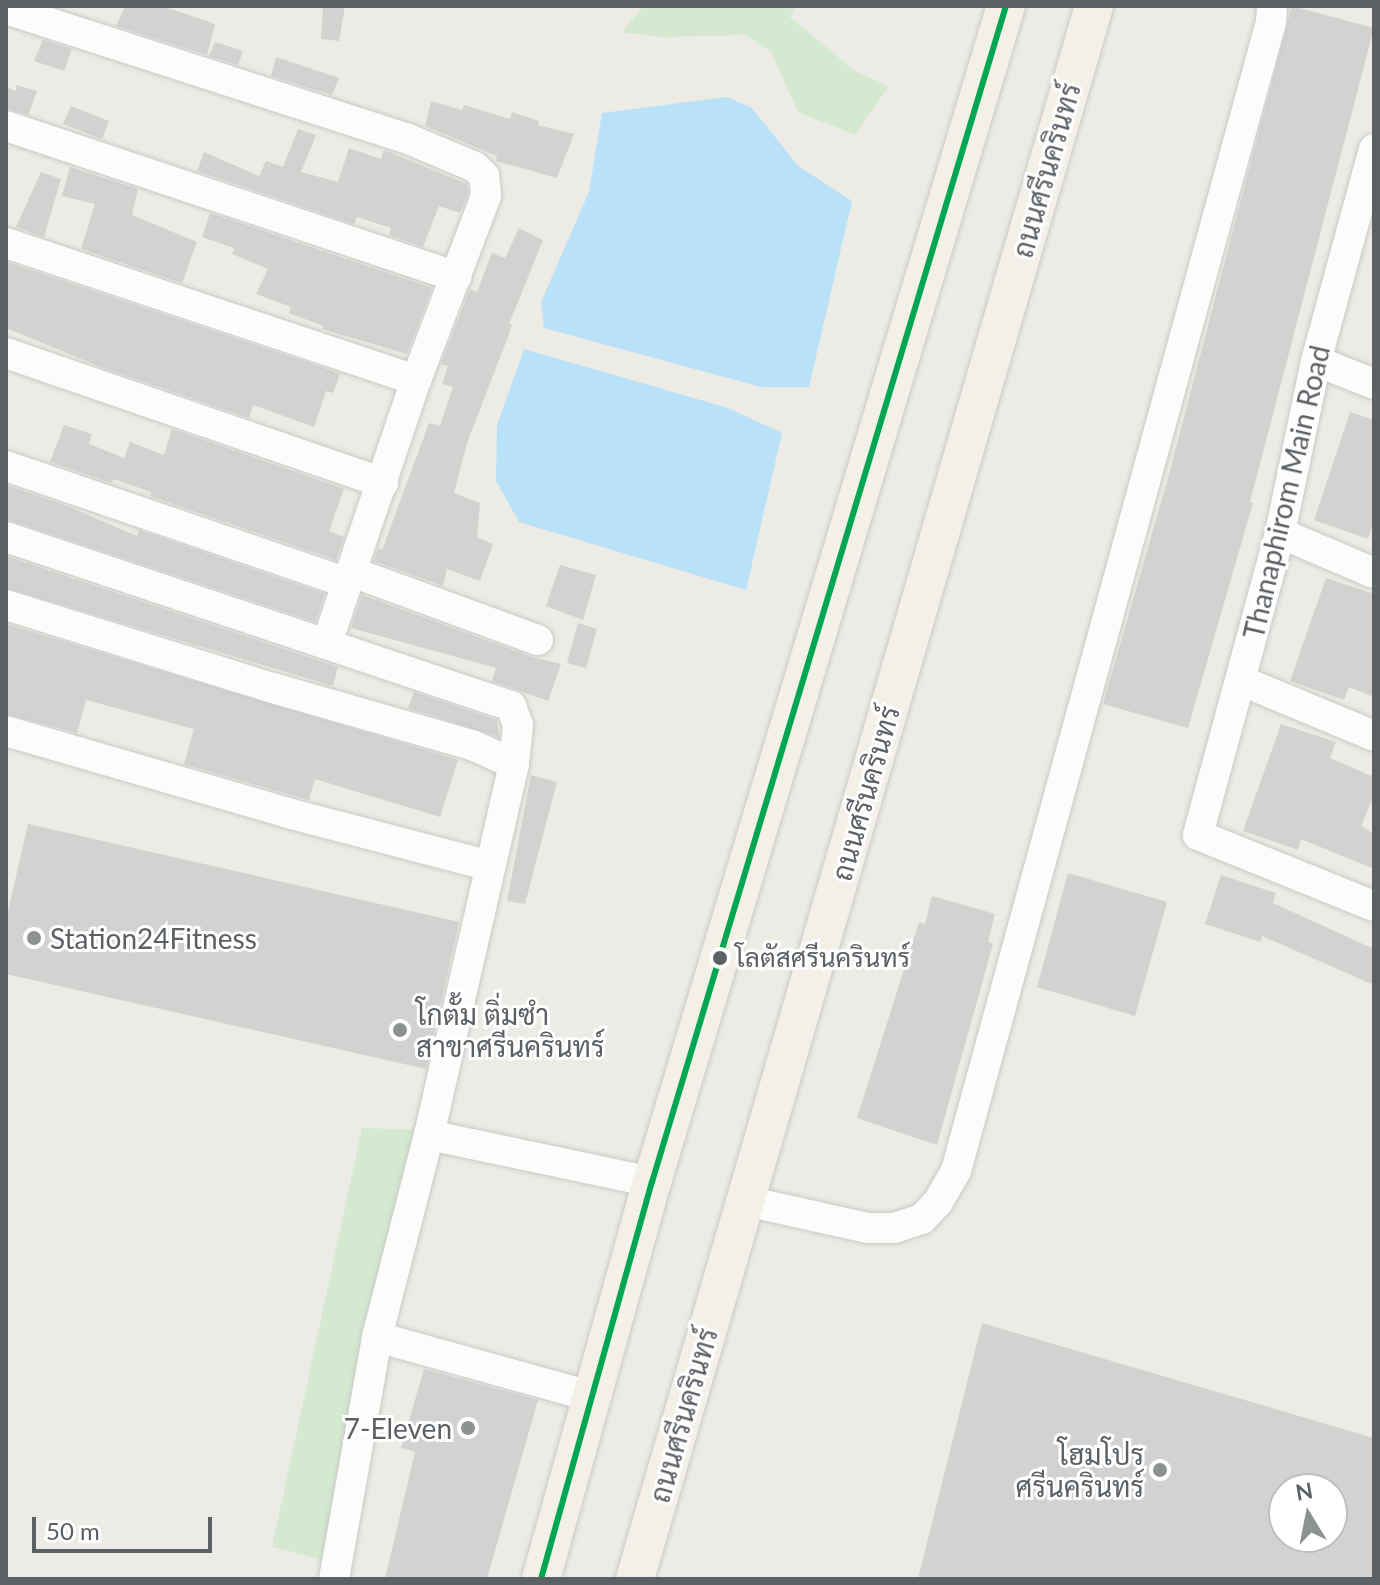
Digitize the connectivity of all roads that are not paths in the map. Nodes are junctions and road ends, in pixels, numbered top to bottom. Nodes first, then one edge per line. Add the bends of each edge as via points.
1 (1006, 6) edge
2 (1094, 6) edge
3 (1272, 6) edge
4 (6, 9) edge
5 (6, 126) edge
6 (1374, 149) edge
7 (1366, 208) edge
8 (6, 243) edge
9 (456, 277) junction
10 (6, 353) edge
11 (1316, 361) junction
12 (416, 380) junction
13 (1374, 384) edge
14 (6, 466) edge
15 (383, 483) junction
16 (1280, 533) junction
17 (6, 537) edge
18 (1374, 573) edge
19 (350, 578) junction
20 (6, 605) edge
21 (538, 640) dead end
22 (327, 643) junction
23 (1242, 681) junction
24 (6, 731) edge
25 (1374, 736) edge
26 (514, 764) junction
27 (490, 866) junction
28 (1374, 906) edge
29 (429, 1135) junction
30 (652, 1182) junction
31 (746, 1201) junction
32 (377, 1337) junction
33 (590, 1396) junction
34 (334, 1579) edge
35 (541, 1579) edge
36 (635, 1579) edge

1 - 30 main road
2 - 31 main road, ถนนศรีนครินทร์
3 - 31 street via 956,1171 922,1219 894,1228 868,1228
4 - 9 street via 406,138 475,167 487,183 486,196
5 - 9 street
6 - 7 street, Thanaphirom Main Road
7 - 11 street, Thanaphirom Main Road
8 - 12 street
9 - 12 street
10 - 15 street
11 - 13 street
11 - 16 street, Thanaphirom Main Road
12 - 15 street
14 - 19 street
15 - 19 street
16 - 18 street
16 - 23 street, Thanaphirom Main Road
17 - 22 street
19 - 21 street
19 - 22 street
20 - 26 street via 472,745
22 - 26 street via 511,706 518,725
23 - 25 street
23 - 28 street, Thanaphirom Main Road via 1198,835
24 - 27 street
26 - 27 street
27 - 29 street
29 - 30 street
29 - 32 street
30 - 33 main road
31 - 36 main road, ถนนศรีนครินทร์
32 - 33 street
32 - 34 street
33 - 35 main road

